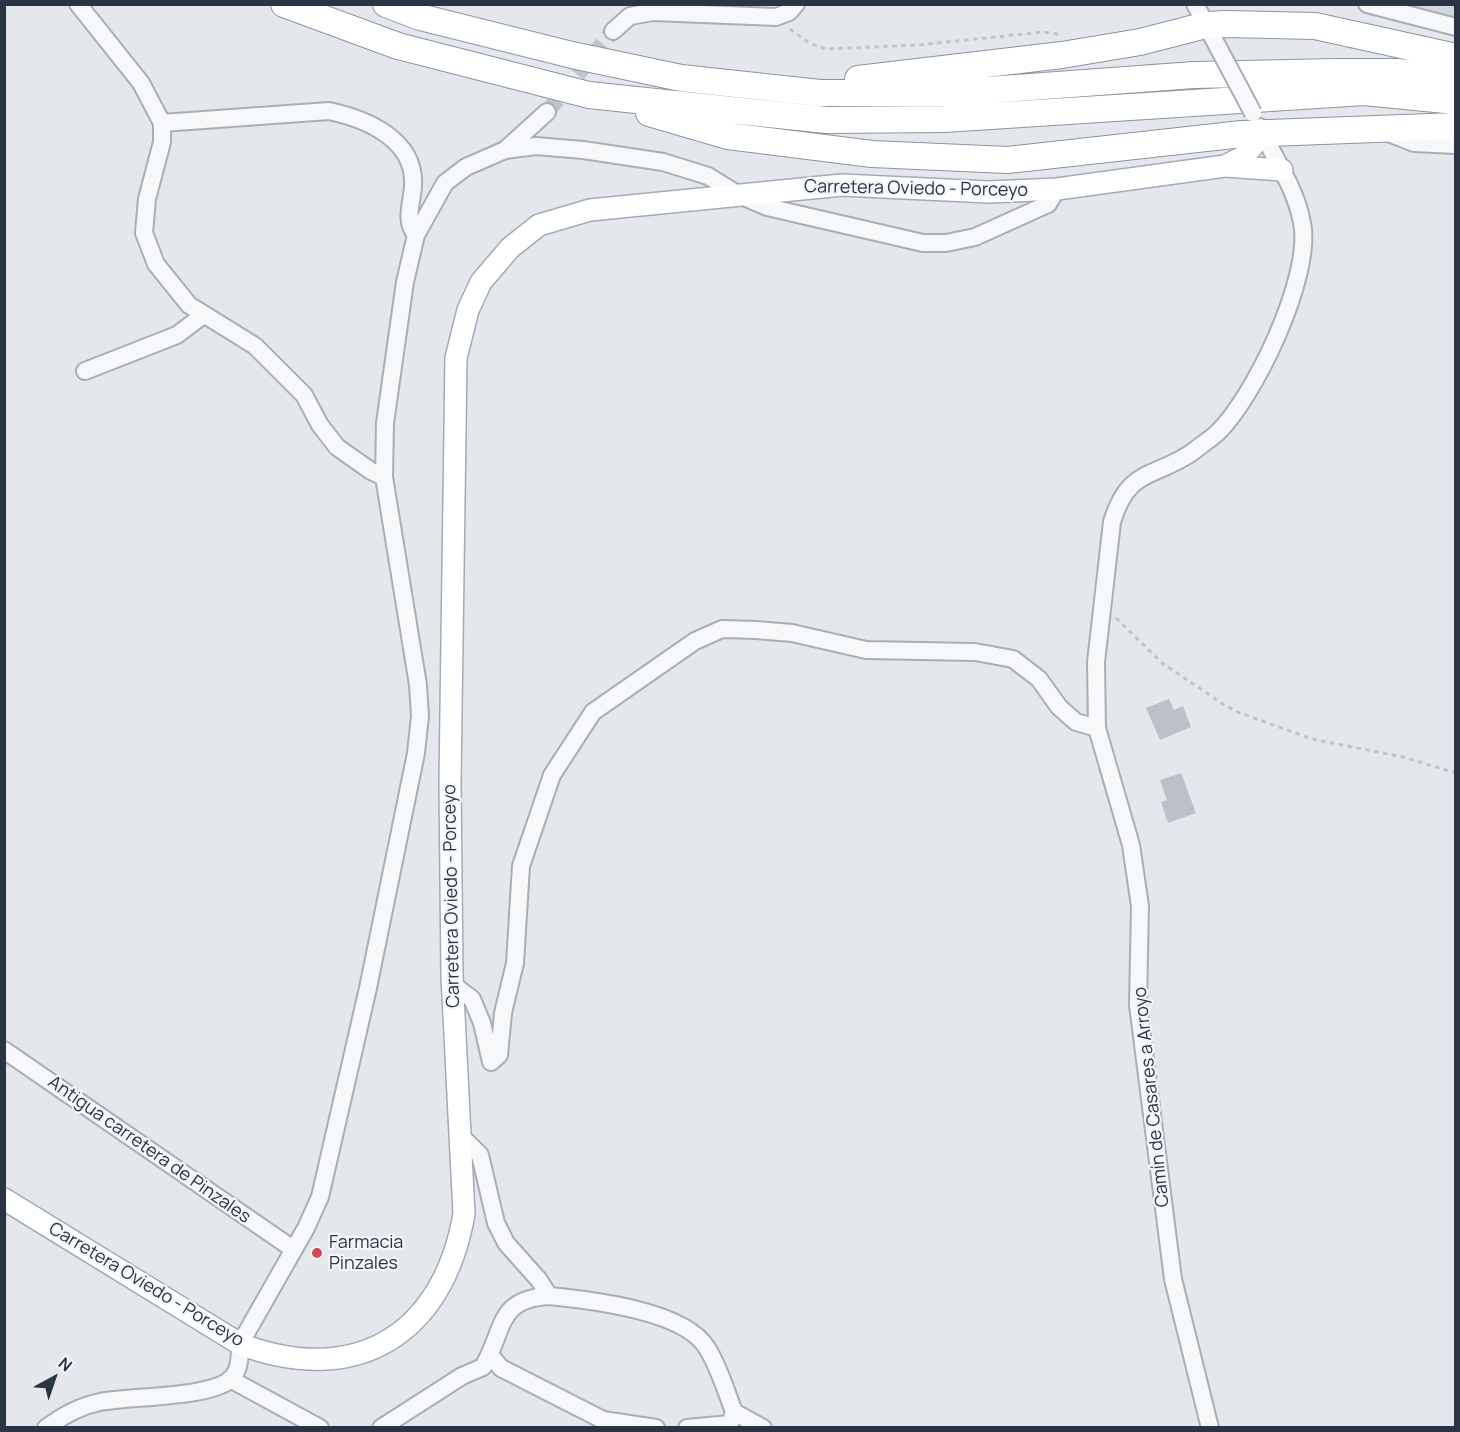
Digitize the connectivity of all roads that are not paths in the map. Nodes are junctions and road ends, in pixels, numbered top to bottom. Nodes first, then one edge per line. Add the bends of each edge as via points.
1 (78, 4) edge
2 (284, 4) edge
3 (386, 4) edge
4 (795, 4) edge
5 (1367, 4) edge
6 (1201, 15) edge
7 (1455, 27) edge
8 (613, 31) tunnel mouth
9 (1455, 57) edge
10 (681, 78) junction
11 (1455, 79) edge
12 (589, 94) junction
13 (1455, 100) edge
14 (547, 112) tunnel mouth
15 (162, 123) junction
16 (1258, 123) junction
17 (1455, 126) edge
18 (1374, 128) junction
19 (1455, 145) edge
20 (506, 150) junction
21 (1226, 166) junction
22 (1282, 170) junction
23 (1057, 189) junction
24 (739, 195) junction
25 (417, 235) junction
26 (202, 316) junction
27 (85, 371) dead end
28 (384, 477) junction
29 (1097, 728) junction
30 (452, 984) junction
31 (4, 1050) edge
32 (462, 1137) junction
33 (4, 1199) edge
34 (293, 1249) junction
35 (549, 1296) junction
36 (240, 1344) junction
37 (490, 1355) junction
38 (230, 1379) junction
39 (734, 1412) junction
40 (46, 1428) edge
41 (320, 1428) edge
42 (381, 1428) edge
43 (656, 1428) edge
44 (687, 1428) edge
45 (763, 1428) edge
46 (1210, 1428) edge

1 - 15 street via 141,83
2 - 12 highway via 398,46
3 - 10 highway via 478,32
4 - 8 street via 779,16 653,12 630,16
5 - 7 street
6 - 9 highway via 1315,26
6 - 10 highway via 1140,42 1062,55 850,80
6 - 16 street, Camín de Casares a Arroyo, bridge
10 - 11 highway via 820,93 948,93 1194,75 1398,72
12 - 13 highway via 826,120 944,119 1364,92
12 - 16 highway via 728,136 872,154 1008,160
14 - 20 street
15 - 25 street via 329,111 352,116 398,144 412,164 409,214
15 - 26 street via 162,142 147,199 144,233 156,264
16 - 18 highway
16 - 21 main road, Carretera Oviedo - Porceyo via 1243,156
16 - 22 street, Camín de Casares a Arroyo
17 - 18 highway
18 - 19 street via 1414,144
20 - 24 street via 536,146 663,162 708,176
20 - 25 street via 466,167 445,183
21 - 22 main road, Carretera Oviedo - Porceyo
21 - 23 main road, Carretera Oviedo - Porceyo
22 - 29 street, Camín de Casares a Arroyo via 1297,202 1303,248 1294,294 1246,393 1217,434 1187,456 1132,483 1117,503 1096,662
23 - 24 main road, Carretera Oviedo - Porceyo via 989,192 842,185
23 - 24 street, Carretera Oviedo - Porceyo via 1048,204 975,237 946,243 903,240 766,207
24 - 30 main road, Carretera Oviedo - Porceyo via 590,210 539,225 510,248 481,282 468,310 456,358 450,783
25 - 28 street via 405,282 385,423
26 - 27 street via 177,335
26 - 28 street via 255,346 304,395 337,447
28 - 34 street via 418,685 416,753 320,1197
29 - 30 street via 1076,722 1059,707 1039,679 1013,659 975,651 866,650 792,633 722,629 695,641 593,712 552,775 521,866 515,963 503,1013 499,1055 491,1062 472,999
29 - 46 street, Camín de Casares a Arroyo via 1132,855 1140,906 1138,1005 1173,1279
30 - 32 main road, Carretera Oviedo - Porceyo
31 - 34 street, Antigua carretera de Pinzales
32 - 35 street via 480,1155 496,1223 506,1243
32 - 36 main road, Carretera Oviedo - Porceyo via 464,1214 459,1248 435,1298 414,1322 391,1339 339,1360 272,1356
33 - 36 main road, Carretera Oviedo - Porceyo
34 - 36 street
35 - 37 street via 527,1297 505,1315
35 - 39 street via 601,1301 681,1325 706,1346
36 - 38 street via 240,1362
37 - 42 street via 483,1367 462,1376
37 - 43 street via 501,1368 603,1420
38 - 40 street via 195,1393 97,1402 64,1415
38 - 41 street
39 - 44 street via 730,1424
39 - 45 street

